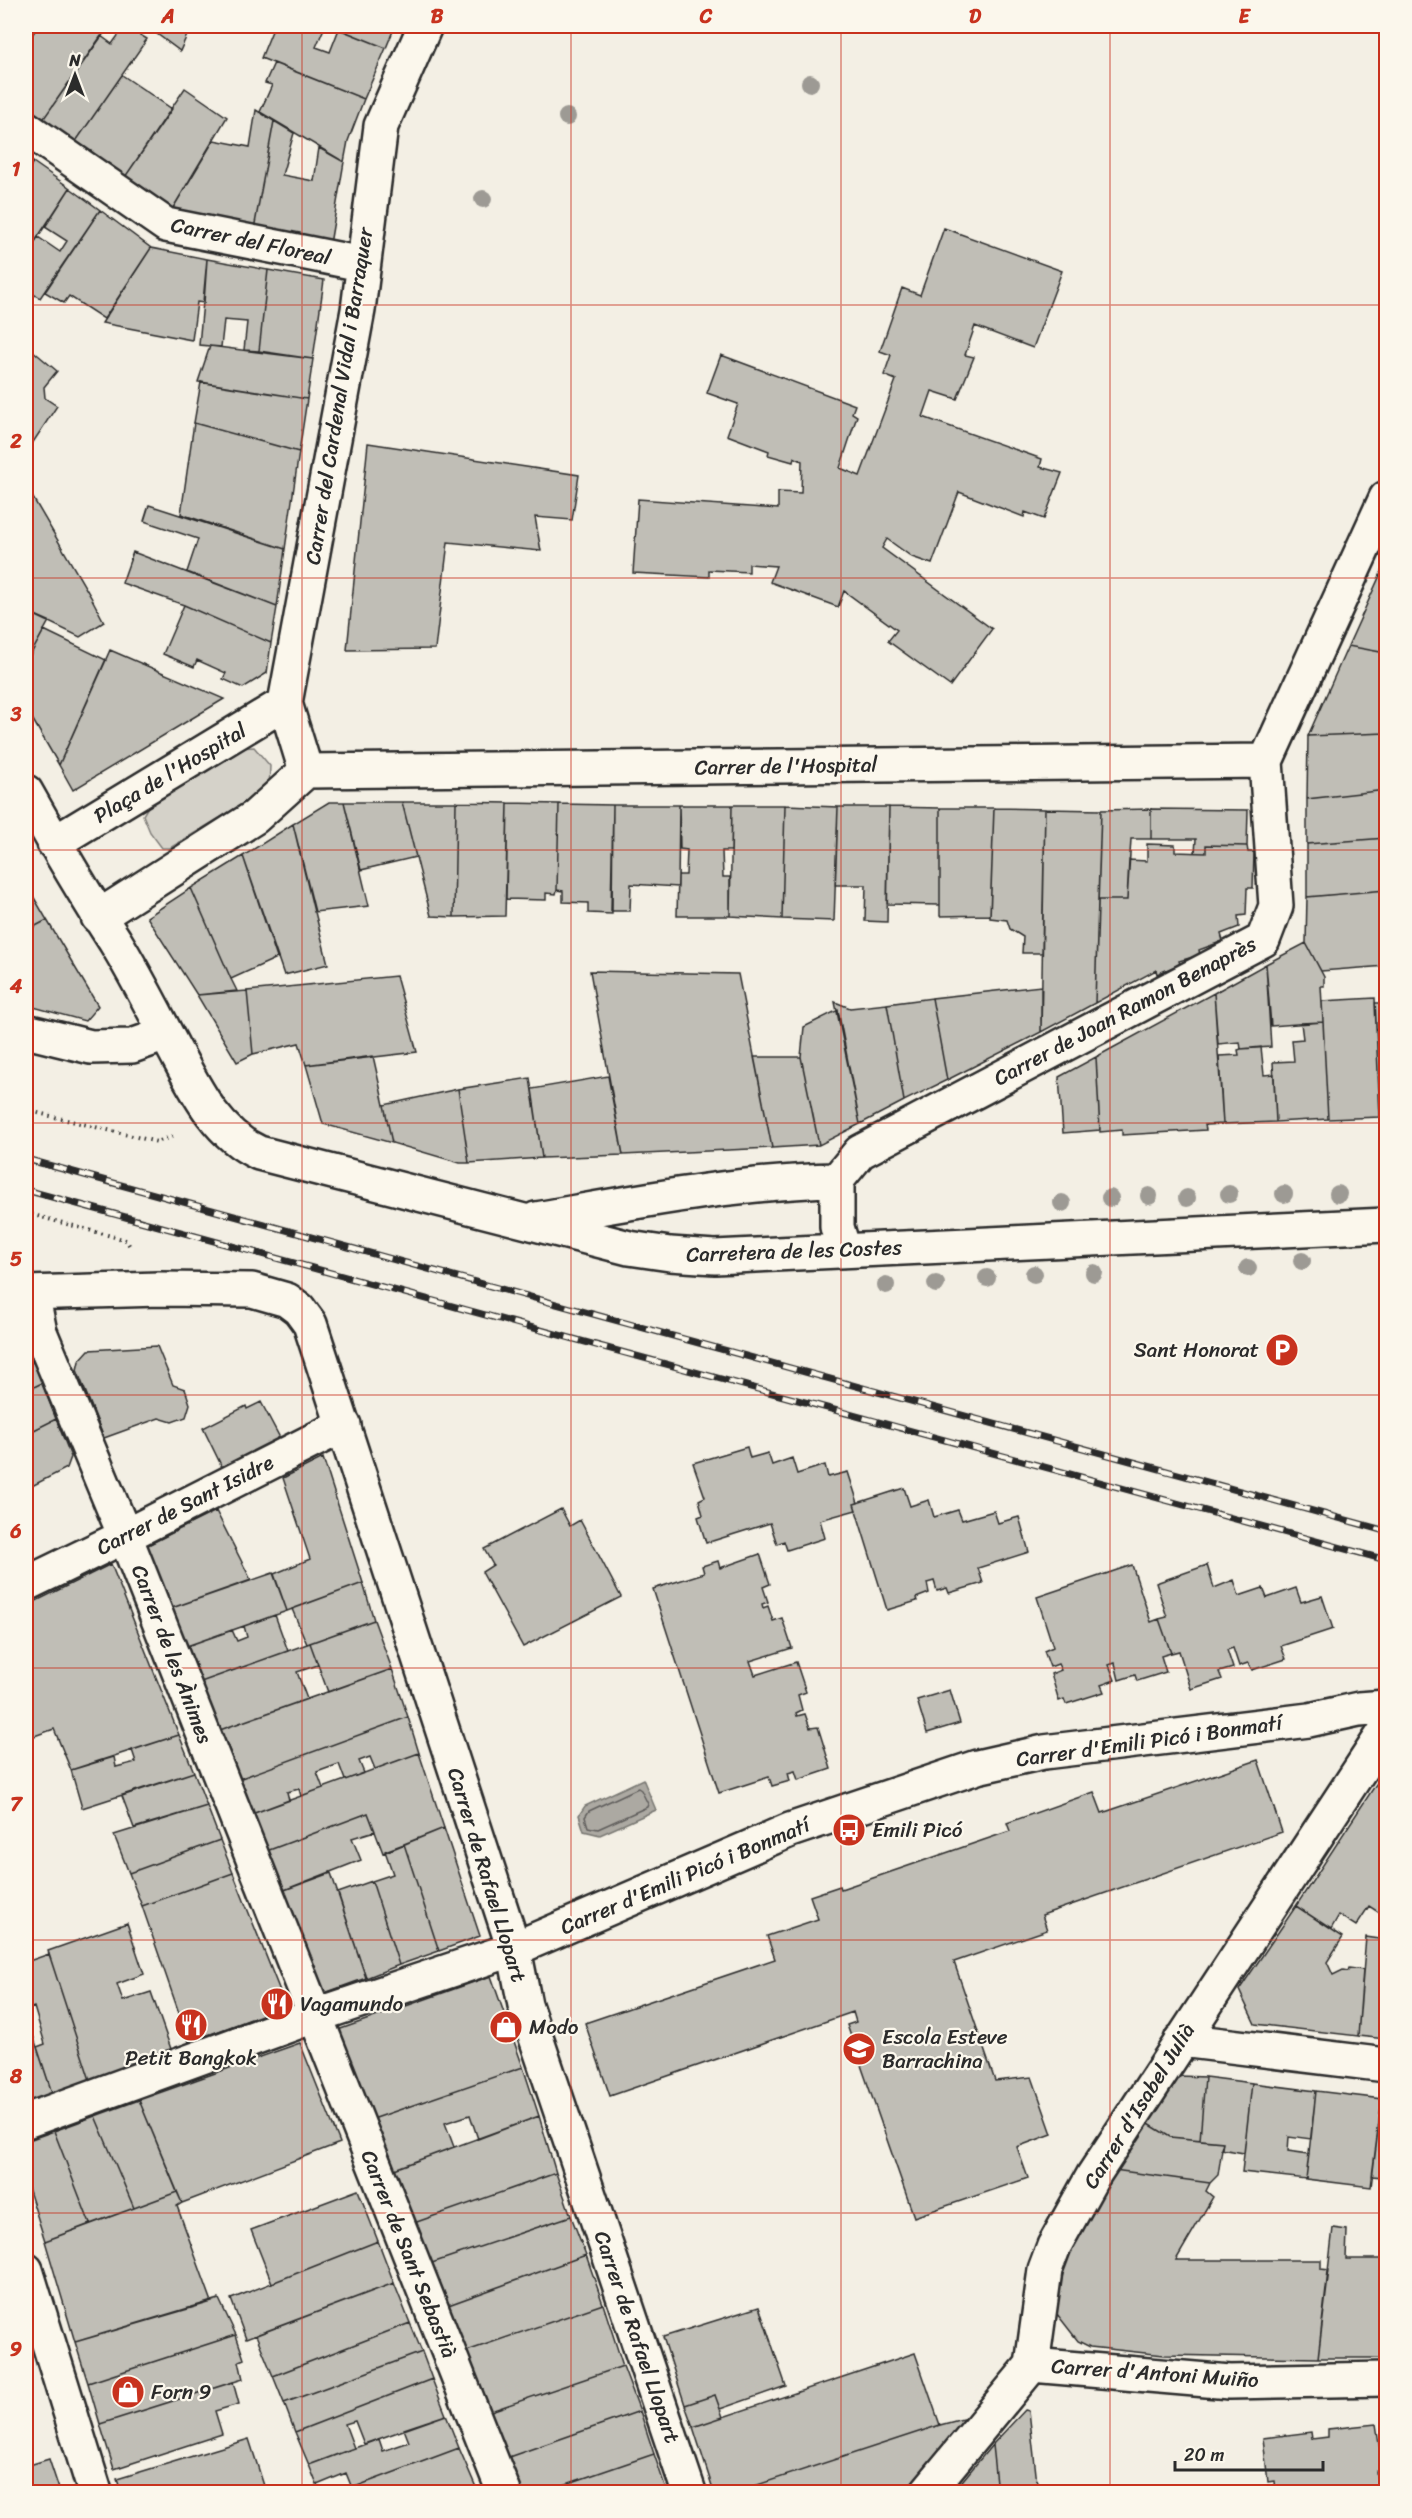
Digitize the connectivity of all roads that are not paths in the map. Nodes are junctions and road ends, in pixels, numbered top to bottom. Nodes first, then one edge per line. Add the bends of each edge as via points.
1 (425, 26) edge
2 (26, 128) edge
3 (362, 264) junction
4 (1384, 509) edge
5 (285, 704) junction
6 (1266, 761) junction
7 (306, 771) junction
8 (26, 792) edge
9 (54, 843) junction
10 (98, 917) junction
11 (26, 1030) edge
12 (166, 1034) junction
13 (837, 1180) junction
14 (525, 1221) junction
15 (1386, 1226) edge
16 (844, 1250) junction
17 (29, 1293) edge
18 (344, 1425) junction
19 (126, 1536) junction
20 (26, 1584) edge
21 (1386, 1707) edge
22 (1386, 1730) edge
23 (514, 1949) junction
24 (314, 2016) junction
25 (1181, 2040) junction
26 (1386, 2065) edge
27 (26, 2121) edge
28 (26, 2270) edge
29 (1032, 2365) junction
30 (1386, 2379) edge
31 (95, 2493) edge
32 (504, 2493) edge
33 (689, 2493) edge
34 (927, 2493) edge

1 - 3 street, Carrer del Cardenal Vidal i Barraquer via 381,126
2 - 3 street, Carrer del Floreal via 166,225
3 - 5 street, Carrer del Cardenal Vidal i Barraquer via 358,310
4 - 6 street, Carrer de Joan Ramon Benaprès
5 - 7 street, Carrer del Cardenal Vidal i Barraquer
5 - 9 street, Plaça de l'Hospital
6 - 7 street, Carrer de l'Hospital
6 - 13 street, Carrer de Joan Ramon Benaprès via 1276,906 1263,940 860,1152
7 - 10 street via 255,817
8 - 9 street, Carretera de les Costes
9 - 10 street, Carretera de les Costes
10 - 12 street, Carretera de les Costes
11 - 12 street via 91,1047 132,1046
12 - 14 street, Carretera de les Costes via 208,1108 244,1146
13 - 14 street via 792,1181 680,1195
13 - 16 street via 837,1227
14 - 16 street, Carretera de les Costes via 629,1248 670,1254 715,1257
15 - 16 street, Carretera de les Costes
17 - 18 street, Carrer de Rafael Llopart via 252,1290 287,1300 310,1324
17 - 19 street, Carrer de les Ànimes via 40,1332
18 - 19 street, Carrer de Sant Isidre
18 - 23 street, Carrer de Rafael Llopart
19 - 20 street, Carrer de Sant Isidre
19 - 24 street, Carrer de les Ànimes
21 - 23 street, Carrer d'Emili Picó i Bonmatí via 1044,1752 977,1767 790,1830
22 - 25 street, Carrer d'Isabel Julià
23 - 24 street, Carrer d'Emili Picó i Bonmatí
23 - 33 street, Carrer de Rafael Llopart via 525,2005
24 - 27 street, Carrer d'Emili Picó i Bonmatí
24 - 32 street, Carrer de Sant Sebastià
25 - 26 street
25 - 29 street, Carrer d'Isabel Julià via 1093,2176 1054,2246 1045,2270
28 - 31 street
29 - 30 street, Carrer d'Antoni Muiño via 1230,2382
29 - 34 street

